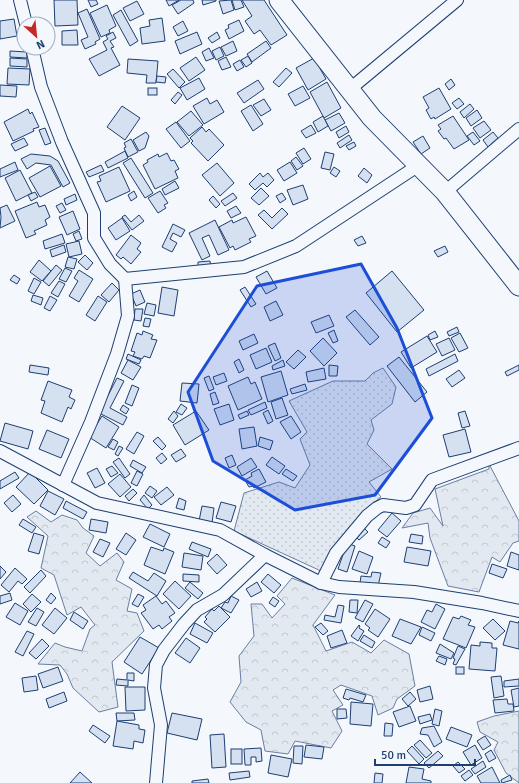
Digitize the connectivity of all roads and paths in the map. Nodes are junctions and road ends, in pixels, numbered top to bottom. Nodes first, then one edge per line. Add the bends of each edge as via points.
1 (20, 0) edge
2 (279, 0) edge
3 (458, 0) edge
4 (24, 16) edge
5 (34, 56) edge
6 (350, 90) junction
7 (519, 129) edge
8 (419, 164) junction
9 (445, 192) junction
10 (125, 279) junction
11 (519, 286) edge
12 (519, 448) edge
13 (0, 451) edge
14 (63, 485) junction
15 (265, 555) junction
16 (322, 583) junction
17 (519, 611) edge
18 (156, 783) edge

1 - 4 street
2 - 6 main road
3 - 6 street
5 - 10 street via 41,87 62,142 94,213 94,238 110,264
6 - 8 main road via 372,118
7 - 9 street
8 - 9 main road
8 - 10 street via 296,246 244,268
9 - 11 main road
10 - 14 street via 128,316 117,354
12 - 16 street via 432,480 416,505 406,508 383,505 376,508 336,553
13 - 14 street
14 - 15 street via 97,503 220,530
15 - 16 street
15 - 18 street via 223,595 197,610 164,650 156,665 154,688 161,725
16 - 17 street via 339,587 414,592

